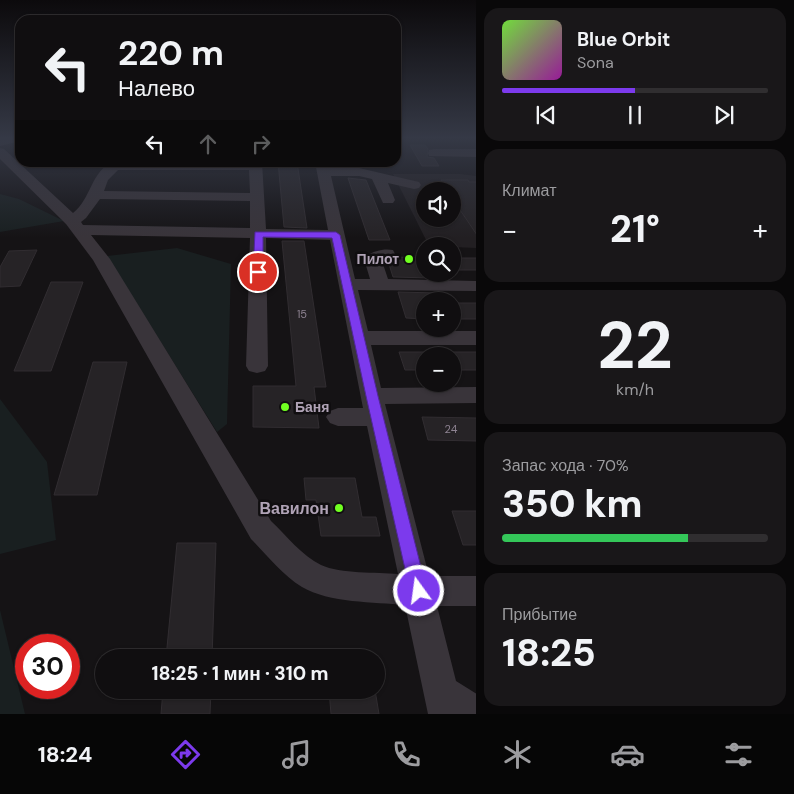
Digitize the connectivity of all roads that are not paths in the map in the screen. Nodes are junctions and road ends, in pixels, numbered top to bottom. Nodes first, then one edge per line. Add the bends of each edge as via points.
1 (20, 171) edge
2 (109, 171) edge
3 (255, 171) edge
4 (323, 171) edge
5 (354, 171) edge
6 (378, 176) junction
7 (414, 185) dead end
8 (96, 195) junction
9 (257, 196) junction
10 (388, 200) dead end
11 (76, 226) junction
12 (258, 234) junction
13 (336, 235) junction
14 (387, 254) dead end
15 (347, 284) junction
16 (380, 284) junction
17 (476, 286) edge
18 (359, 338) junction
19 (476, 338) edge
20 (257, 366) dead end
21 (476, 395) edge
22 (374, 407) junction
23 (338, 417) dead end
24 (419, 591) junction
25 (476, 591) edge
26 (444, 703) edge
27 (475, 714) edge

1 - 11 street
2 - 8 street via 101,179
3 - 9 street
4 - 13 street
5 - 6 street
6 - 7 street
6 - 10 street
8 - 9 street
8 - 11 street
9 - 12 street
11 - 12 street
11 - 24 street via 101,259 261,530 313,577 338,584
12 - 13 street
12 - 20 street
13 - 15 street
14 - 16 street via 373,259
15 - 16 street
15 - 18 street
16 - 17 street
18 - 19 street
18 - 22 street
21 - 22 street
22 - 23 street
22 - 24 street
24 - 25 street
24 - 26 street
26 - 27 street

